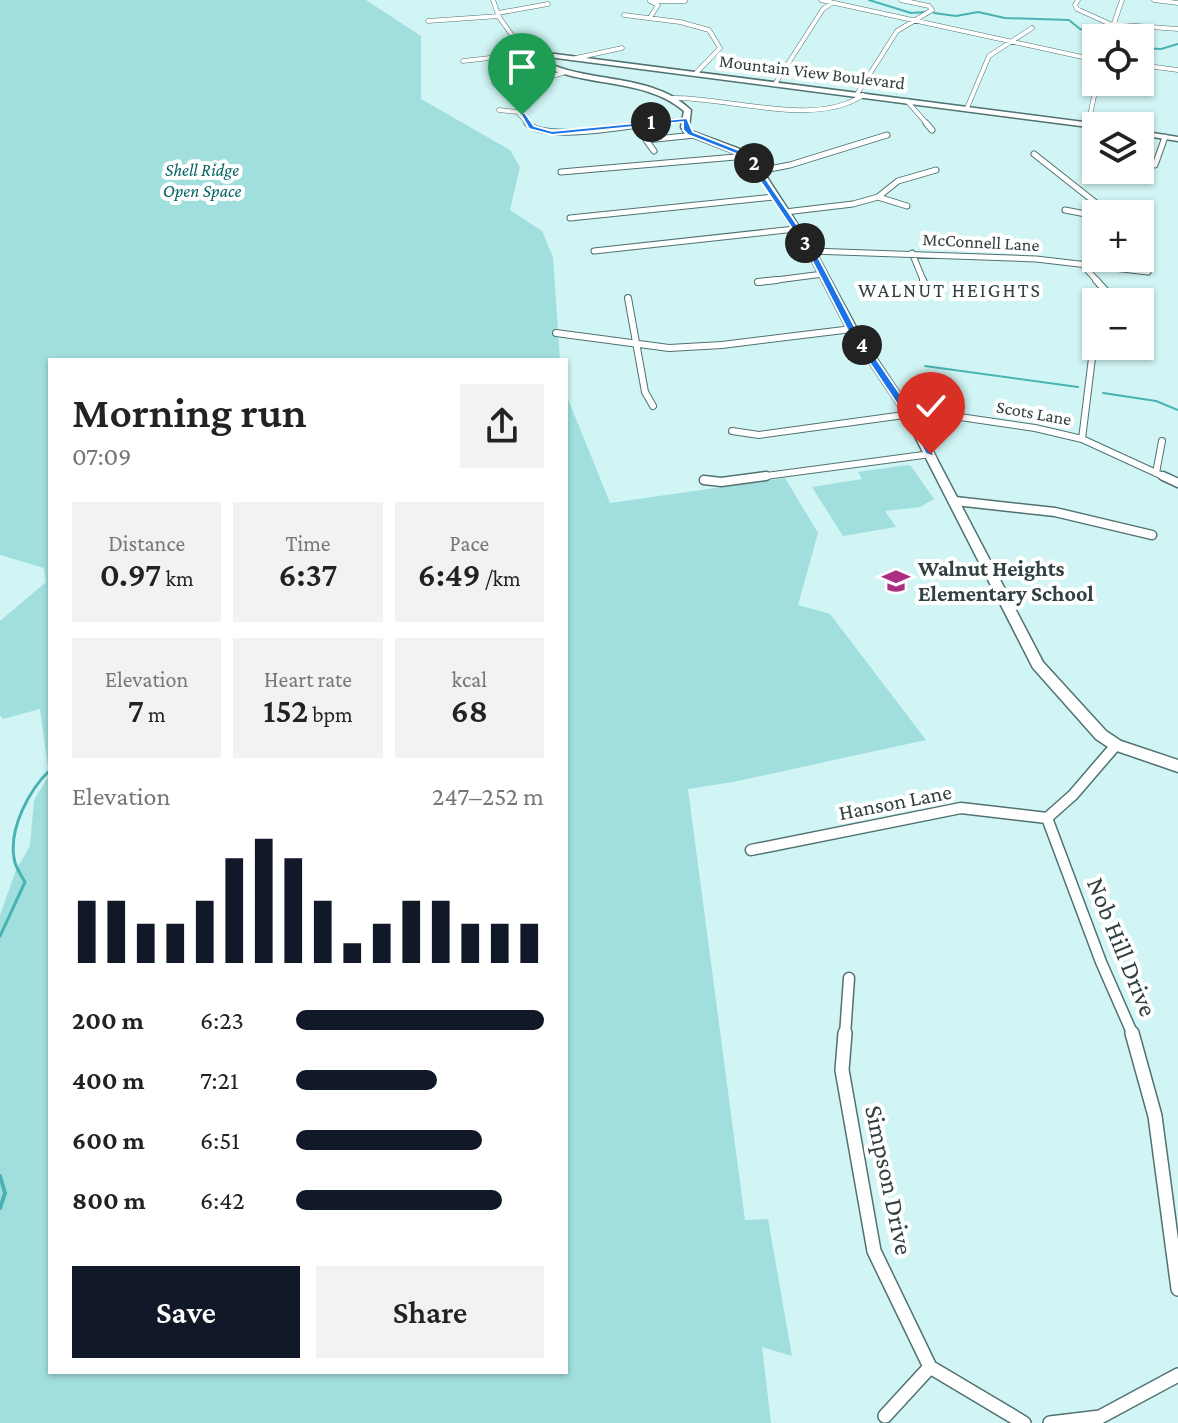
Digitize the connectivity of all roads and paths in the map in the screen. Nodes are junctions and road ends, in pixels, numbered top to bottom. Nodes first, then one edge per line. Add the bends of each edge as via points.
1 (493, 0) edge
2 (821, 0) edge
3 (901, 0) edge
4 (1078, 0) edge
5 (1120, 0) edge
6 (1154, 0) edge
7 (648, 1) edge
8 (685, 1) edge
9 (832, 3) junction
10 (1178, 3) edge
11 (548, 4) dead end
12 (498, 14) junction
13 (624, 15) dead end
14 (651, 16) junction
15 (916, 20) junction
16 (428, 21) dead end
17 (1114, 24) joint
18 (1154, 27) edge
19 (1032, 28) dead end
20 (1178, 29) edge
21 (1010, 41) junction
22 (622, 48) dead end
23 (525, 53) junction
24 (1082, 57) edge
25 (576, 58) junction
26 (463, 61) dead end
27 (1154, 67) edge
28 (1178, 70) edge
29 (563, 73) junction
30 (696, 73) junction
31 (494, 83) dead end
32 (775, 84) junction
33 (860, 95) junction
34 (673, 98) junction
35 (907, 101) junction
36 (967, 108) junction
37 (499, 110) dead end
38 (687, 120) junction
39 (1082, 124) edge
40 (932, 130) dead end
41 (695, 135) junction
42 (887, 135) dead end
43 (1154, 135) edge
44 (1165, 137) junction
45 (1178, 139) edge
46 (654, 151) dead end
47 (1034, 154) dead end
48 (747, 156) junction
49 (1155, 165) dead end
50 (936, 170) dead end
51 (759, 171) junction
52 (561, 172) dead end
53 (774, 197) junction
54 (878, 197) junction
55 (1092, 200) edge
56 (907, 206) dead end
57 (1065, 210) dead end
58 (785, 212) junction
59 (1082, 213) edge
60 (570, 218) dead end
61 (795, 229) junction
62 (594, 251) dead end
63 (811, 251) junction
64 (912, 253) junction
65 (1082, 265) edge
66 (1089, 272) edge
67 (823, 274) junction
68 (758, 282) dead end
69 (1103, 288) edge
70 (927, 290) dead end
71 (628, 298) dead end
72 (852, 329) junction
73 (556, 333) dead end
74 (636, 344) junction
75 (1092, 360) edge
76 (653, 406) dead end
77 (908, 413) junction
78 (732, 431) dead end
79 (1082, 439) junction
80 (1162, 441) dead end
81 (931, 454) junction
82 (1156, 473) junction
83 (704, 480) dead end
84 (1178, 483) edge
85 (955, 501) junction
86 (1152, 535) dead end
87 (1116, 745) junction
88 (1178, 766) edge
89 (1047, 818) junction
90 (751, 850) dead end
91 (849, 978) dead end
92 (1178, 1289) edge
93 (930, 1367) junction
94 (1178, 1375) edge
95 (885, 1416) dead end
96 (1024, 1423) edge
97 (1050, 1423) edge

1 - 12 street
2 - 9 street
3 - 15 street via 932,8
4 - 17 street via 1077,9
5 - 17 street
6 - 10 street
7 - 8 street
7 - 14 street via 658,5
9 - 15 street
9 - 32 street
11 - 12 street
12 - 16 street
12 - 23 street
13 - 14 street
14 - 30 street via 709,30 719,41 720,48
15 - 21 street
15 - 33 street via 897,31
18 - 20 street
19 - 21 street
21 - 24 street
21 - 36 street via 989,56
22 - 25 street
23 - 25 street, Mountain View Boulevard
23 - 26 street
23 - 29 street
25 - 30 street, Mountain View Boulevard
27 - 28 street
29 - 31 street
29 - 34 street
30 - 32 street, Mountain View Boulevard
32 - 33 street, Mountain View Boulevard
33 - 34 street via 853,103 802,109
33 - 35 street, Mountain View Boulevard
34 - 38 street via 688,110
35 - 36 street, Mountain View Boulevard
35 - 40 street
36 - 39 street, Mountain View Boulevard
37 - 38 street via 518,112 531,128 552,133
38 - 41 street via 686,130
41 - 46 street via 646,140
41 - 48 street
42 - 51 street
43 - 44 street
44 - 45 street
44 - 49 street
47 - 55 street
48 - 51 street
48 - 52 street
50 - 54 street via 898,181
51 - 53 street
53 - 58 street
53 - 60 street
54 - 56 street
54 - 58 street
57 - 59 street
58 - 61 street
61 - 62 street
61 - 63 street
63 - 64 street, McConnell Lane
63 - 67 street
64 - 65 street, McConnell Lane
64 - 70 street
66 - 69 street
67 - 68 street
67 - 72 street
71 - 74 street
72 - 74 street via 722,345
72 - 77 street
73 - 74 street
74 - 76 street via 645,392
75 - 79 street
77 - 78 street, Scots Lane via 759,435
77 - 79 street, Scots Lane
77 - 81 street
79 - 82 street, Scots Lane
80 - 82 street
81 - 83 street
81 - 85 street
82 - 84 street, Scots Lane
85 - 86 street via 1090,516
85 - 87 street via 1038,665 1088,723
87 - 88 street
87 - 89 street
89 - 90 street, Hanson Lane via 961,808
89 - 92 street, Nob Hill Drive via 1137,1044 1155,1116
91 - 93 street, Simpson Drive via 842,1070 874,1251
93 - 95 street
93 - 96 street
94 - 97 street via 1100,1417

